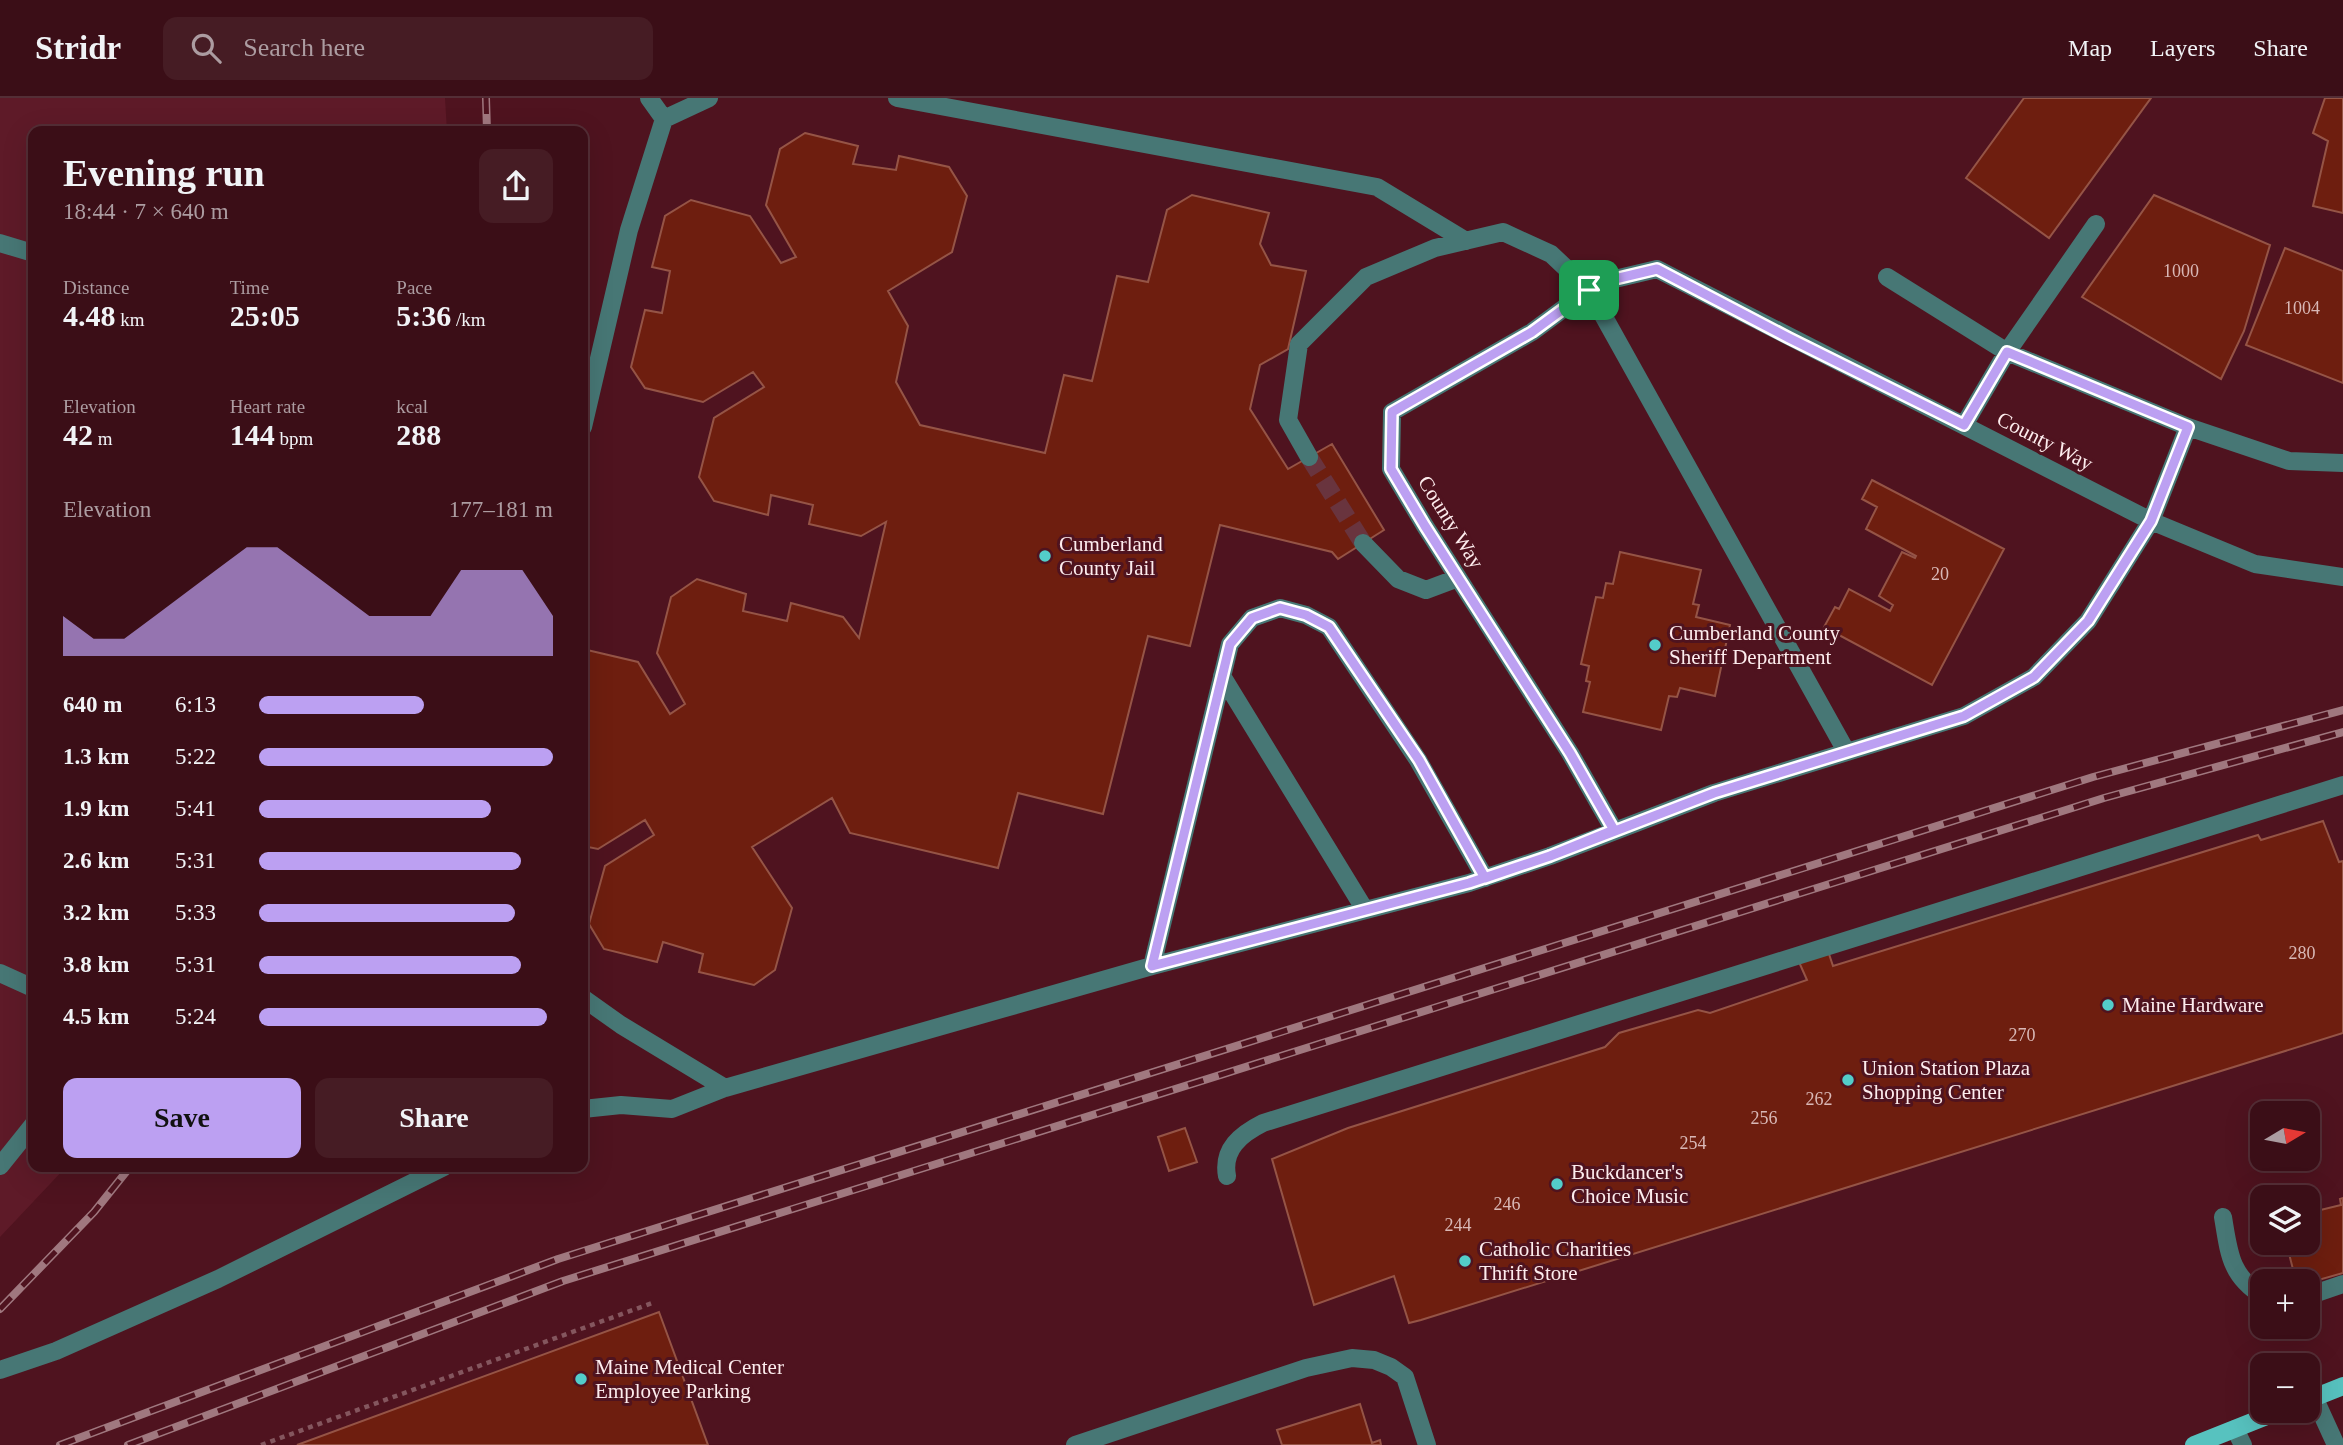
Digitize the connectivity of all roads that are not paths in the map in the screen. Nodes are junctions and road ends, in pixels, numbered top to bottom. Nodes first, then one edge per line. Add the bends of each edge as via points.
1 (649, 98) edge
2 (709, 98) edge
3 (897, 98) edge
4 (664, 119) junction
5 (2096, 224) dead end
6 (1466, 241) junction
7 (0, 243) edge
8 (28, 251) edge
9 (1887, 277) dead end
10 (1589, 290) junction
11 (2007, 352) junction
12 (588, 406) edge
13 (1964, 425) junction
14 (2188, 427) junction
15 (1309, 457) tunnel mouth
16 (2343, 463) edge
17 (2151, 521) junction
18 (1363, 543) tunnel mouth
19 (2343, 577) edge
20 (1458, 578) junction
21 (1222, 677) junction
22 (1846, 751) junction
23 (2343, 785) edge
24 (1614, 830) junction
25 (1485, 878) junction
26 (1365, 910) junction
27 (1152, 966) junction
28 (0, 973) edge
29 (28, 986) edge
30 (588, 1002) edge
31 (725, 1088) junction
32 (588, 1108) edge
33 (28, 1131) edge
34 (0, 1166) edge
35 (434, 1172) edge
36 (1227, 1176) dead end
37 (2224, 1217) dead end
38 (2343, 1284) edge
39 (2250, 1288) edge
40 (2320, 1292) edge
41 (0, 1370) edge
42 (2343, 1386) edge
43 (2320, 1395) edge
44 (2320, 1416) edge
45 (2261, 1423) edge
46 (2239, 1437) edge
47 (1075, 1445) edge
48 (1427, 1445) edge
49 (2193, 1445) edge
50 (2336, 1445) edge

1 - 4 street
2 - 4 street
3 - 6 street via 1377,187
4 - 12 street via 629,230
5 - 11 street
6 - 10 street via 1503,232 1551,254
6 - 15 street via 1435,248 1366,277 1299,344 1288,420
7 - 8 street
9 - 11 street
10 - 13 street, County Way via 1598,283 1657,269
10 - 20 street, County Way via 1532,332 1392,412 1391,469
10 - 22 street
11 - 13 street
11 - 14 street
13 - 17 street, County Way
14 - 16 street via 2289,461
14 - 17 street
17 - 19 street, County Way via 2255,564
17 - 22 street via 2088,621 2034,677 1964,716
18 - 20 street via 1398,579 1426,590
20 - 24 street, County Way
21 - 25 street via 1230,644 1252,618 1280,608 1329,627 1419,760
21 - 26 street
21 - 27 street
22 - 24 street
23 - 36 street via 1263,1123 1244,1133 1230,1148
24 - 25 street
25 - 26 street
26 - 27 street
27 - 31 street
28 - 29 street
30 - 31 street
31 - 32 street via 672,1109 621,1105
33 - 34 street
35 - 41 street via 218,1279 56,1351
37 - 39 street via 2231,1259 2237,1275
38 - 40 street
42 - 43 main road
44 - 50 street
45 - 46 main road
46 - 49 main road
47 - 48 street via 1306,1368 1352,1358 1374,1360 1405,1377

